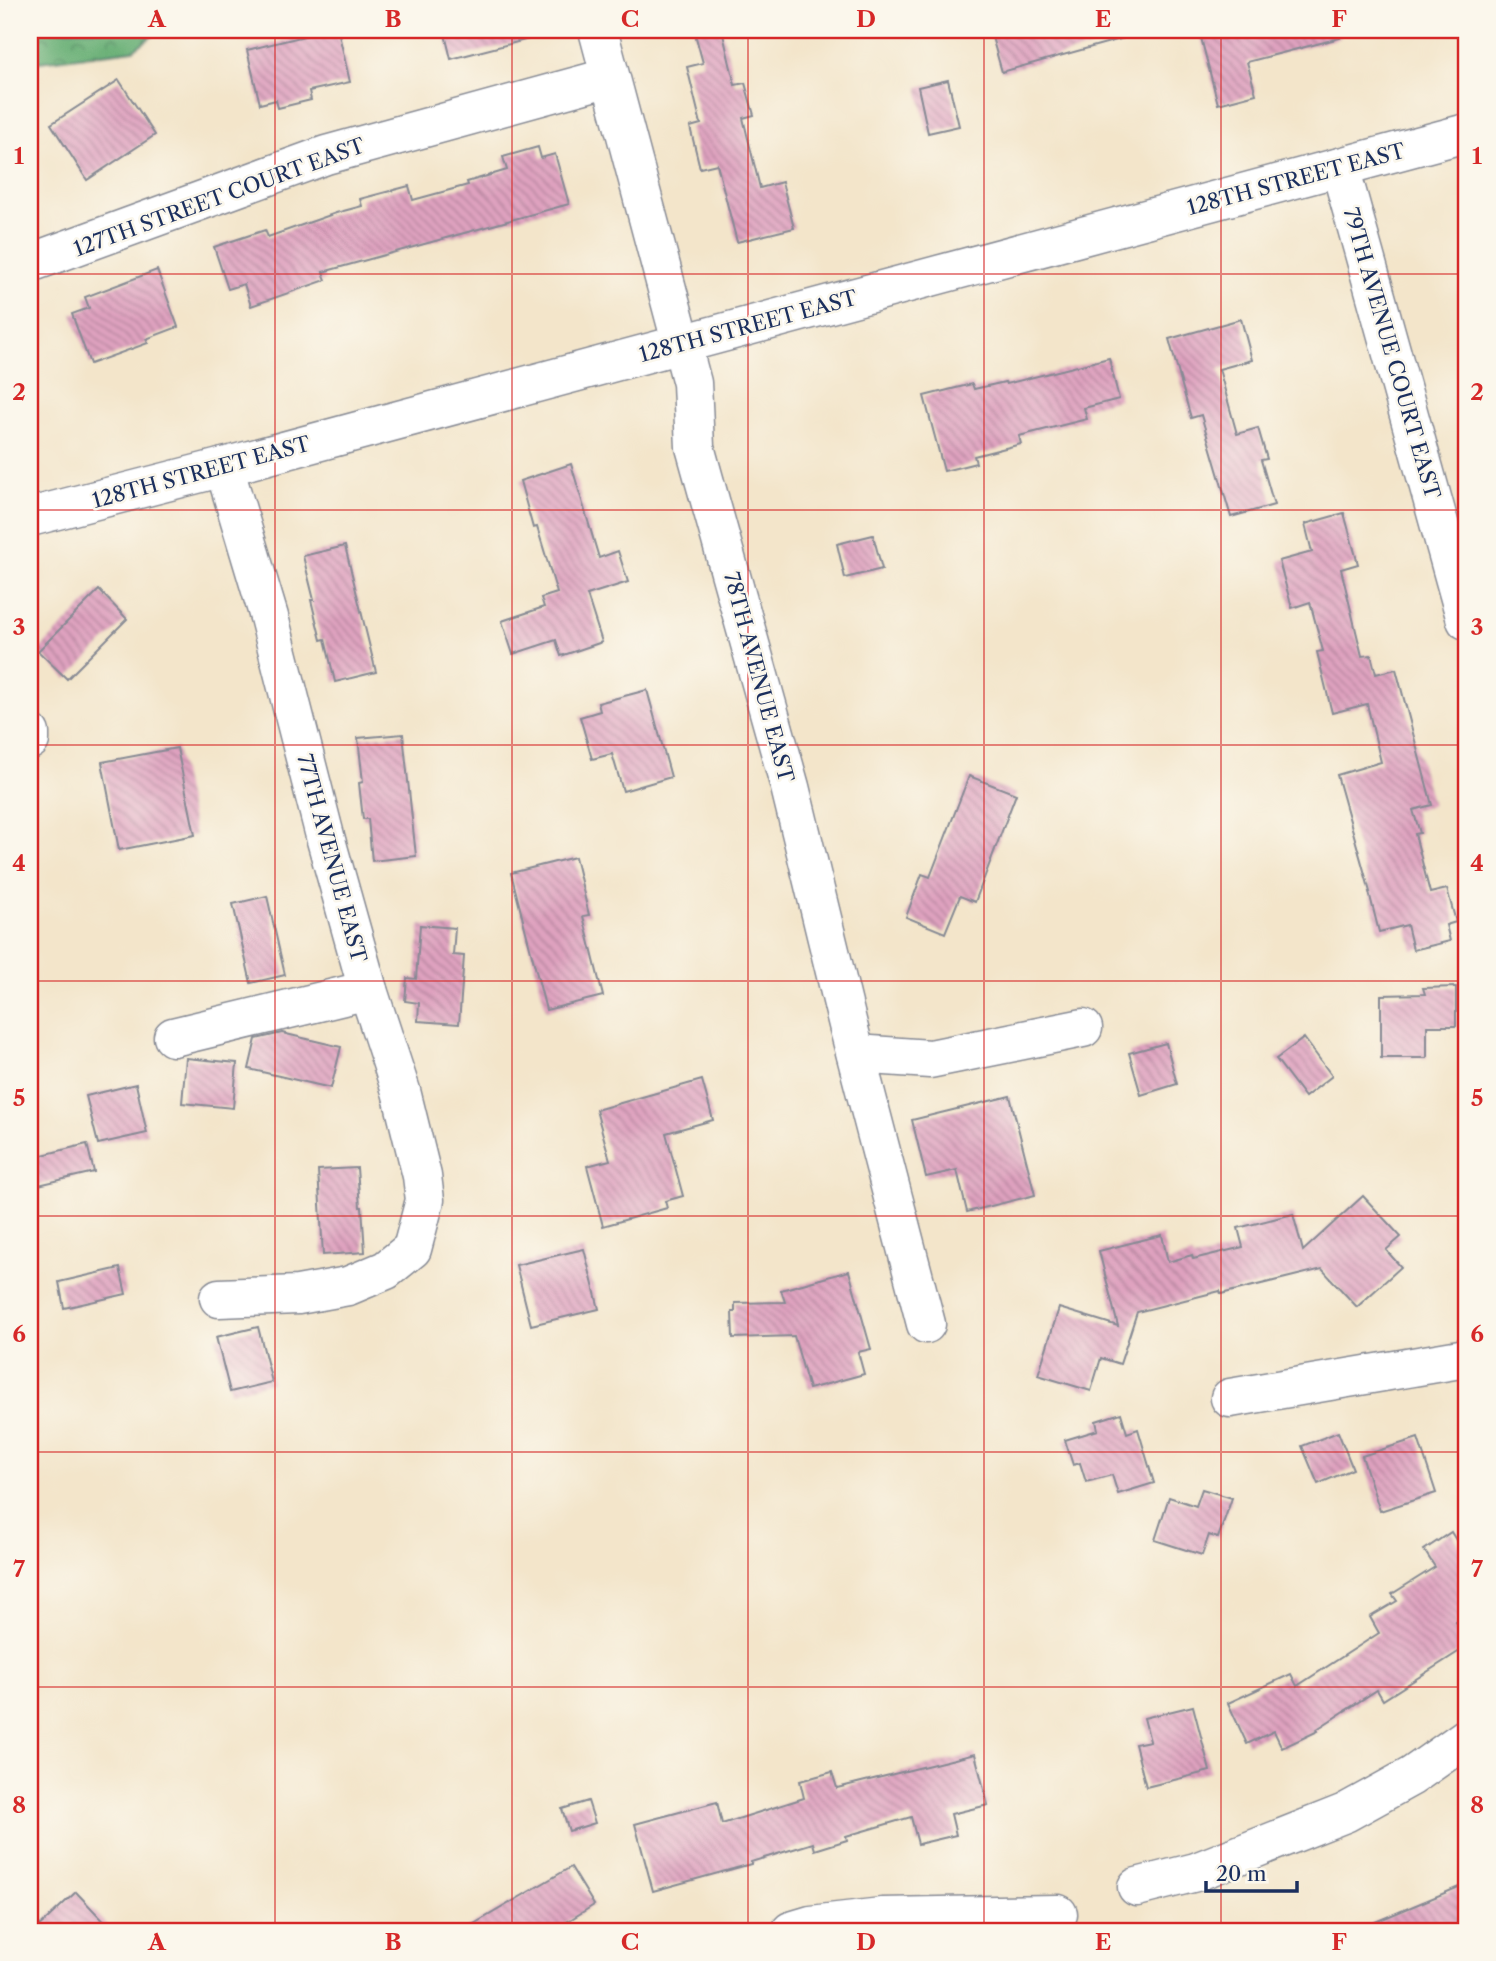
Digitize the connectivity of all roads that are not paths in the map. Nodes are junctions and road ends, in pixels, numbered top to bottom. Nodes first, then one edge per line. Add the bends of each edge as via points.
1 (598, 30) edge
2 (610, 77) junction
3 (1466, 133) edge
4 (1340, 167) junction
5 (30, 263) edge
6 (681, 344) junction
7 (224, 467) junction
8 (30, 517) edge
9 (1466, 620) edge
10 (30, 733) edge
11 (30, 740) edge
12 (368, 990) junction
13 (1083, 1028) dead end
14 (173, 1037) dead end
15 (856, 1054) junction
16 (219, 1298) dead end
17 (926, 1324) dead end
18 (1466, 1358) edge
19 (1230, 1398) dead end
20 (1466, 1738) edge
21 (1137, 1887) dead end
22 (1058, 1914) dead end
23 (791, 1931) edge

1 - 2 street, 78TH AVENUE EAST
2 - 5 street, 127TH STREET COURT EAST via 326,155
2 - 6 street, 78TH AVENUE EAST
3 - 4 street, 128TH STREET EAST
4 - 6 street, 128TH STREET EAST
4 - 9 street, 79TH AVENUE COURT EAST
6 - 7 street, 128TH STREET EAST
6 - 15 street, 78TH AVENUE EAST via 692,383 695,447 790,787
7 - 8 street, 128TH STREET EAST
7 - 12 street, 77TH AVENUE EAST via 269,617
10 - 11 street
12 - 14 street
12 - 16 street, 77TH AVENUE EAST via 401,1091 422,1176 425,1200 412,1249 386,1270 348,1286 298,1295
13 - 15 street via 930,1059
15 - 17 street, 78TH AVENUE EAST
18 - 19 street
20 - 21 street via 1412,1776 1345,1813 1196,1871
22 - 23 street via 882,1917

